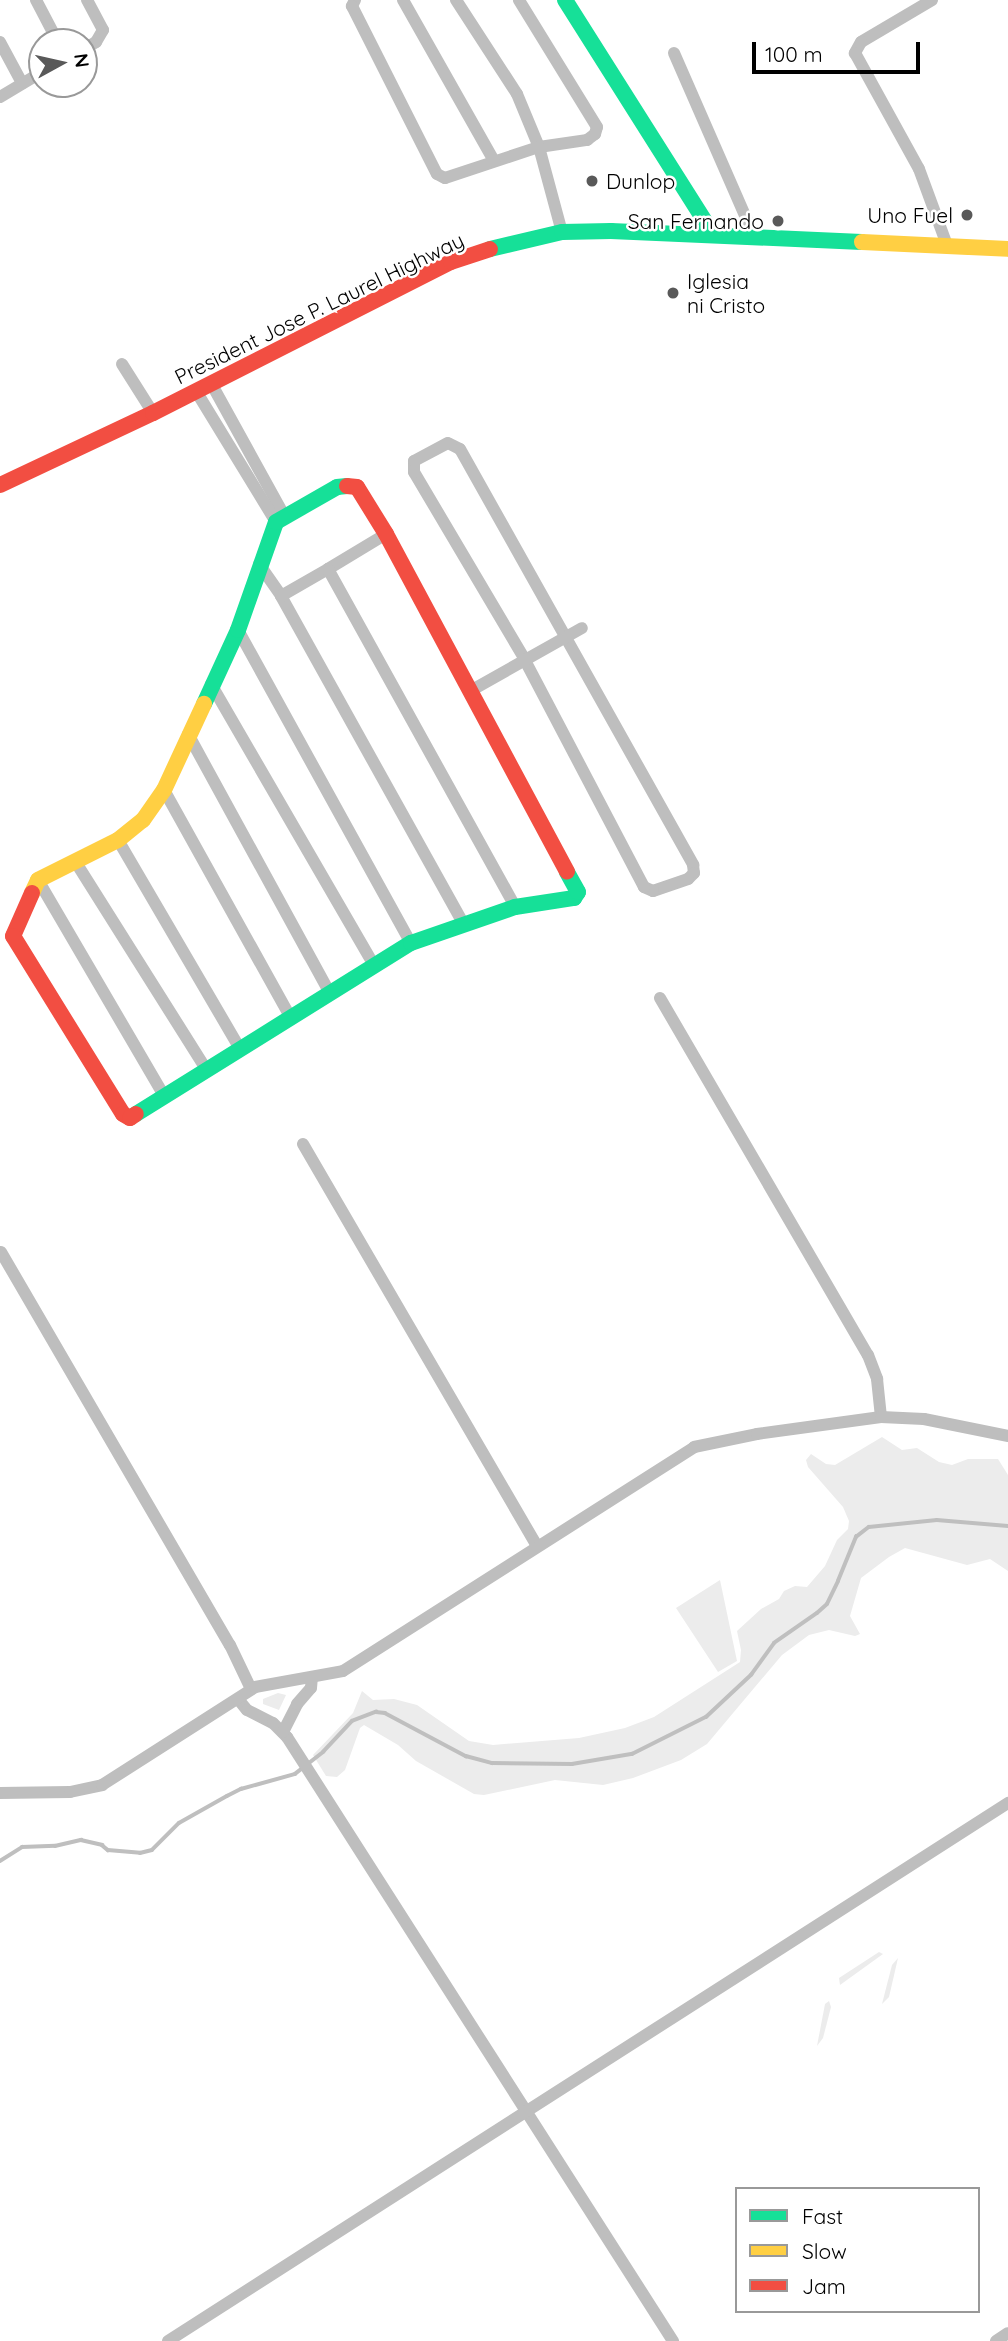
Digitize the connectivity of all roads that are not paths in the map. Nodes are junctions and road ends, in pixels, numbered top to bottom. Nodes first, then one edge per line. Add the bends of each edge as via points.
1 (36, 0) edge
2 (87, 0) edge
3 (355, 0) edge
4 (402, 0) edge
5 (456, 0) edge
6 (519, 0) edge
7 (565, 0) edge
8 (932, 0) edge
9 (51, 28) edge
10 (98, 39) edge
11 (0, 43) edge
12 (674, 53) dead end
13 (28, 80) edge
14 (23, 83) junction
15 (0, 97) edge
16 (539, 147) junction
17 (494, 161) junction
18 (562, 232) junction
19 (713, 234) junction
20 (754, 236) junction
21 (947, 245) junction
22 (1008, 249) edge
23 (122, 364) dead end
24 (211, 383) junction
25 (196, 391) junction
26 (153, 413) junction
27 (229, 433) junction
28 (0, 485) edge
29 (280, 519) junction
30 (386, 534) junction
31 (259, 564) junction
32 (328, 569) junction
33 (281, 596) junction
34 (582, 628) dead end
35 (238, 630) junction
36 (565, 636) junction
37 (524, 658) junction
38 (211, 684) junction
39 (472, 690) junction
40 (188, 734) junction
41 (164, 790) junction
42 (118, 840) junction
43 (75, 861) junction
44 (38, 880) junction
45 (515, 907) junction
46 (463, 923) junction
47 (411, 943) junction
48 (373, 964) junction
49 (329, 992) junction
50 (660, 998) dead end
51 (292, 1018) junction
52 (240, 1049) junction
53 (207, 1070) junction
54 (165, 1097) junction
55 (303, 1144) dead end
56 (1, 1252) edge
57 (881, 1417) junction
58 (1008, 1436) edge
59 (537, 1546) junction
60 (312, 1677) junction
61 (251, 1689) junction
62 (237, 1699) junction
63 (283, 1732) junction
64 (0, 1793) edge
65 (1008, 1803) edge
66 (528, 2111) junction
67 (1008, 2333) edge
68 (168, 2341) edge
69 (673, 2341) edge
70 (996, 2341) edge

1 - 9 street
2 - 10 street via 103,30
3 - 17 street via 352,6 437,174 455,177
4 - 17 street
5 - 16 street via 517,94
6 - 16 street via 597,128 587,140
7 - 19 main road
8 - 21 street via 862,42 855,53 919,169
11 - 14 street
12 - 20 street
13 - 14 street
14 - 15 street
16 - 17 street
16 - 18 street
18 - 19 main road, President Jose P. Laurel Highway
18 - 24 main road, President Jose P. Laurel Highway via 451,262
19 - 20 main road, President Jose P. Laurel Highway
20 - 21 main road, President Jose P. Laurel Highway
21 - 22 main road, President Jose P. Laurel Highway
23 - 26 street
24 - 25 main road, President Jose P. Laurel Highway
24 - 27 street
25 - 26 main road, President Jose P. Laurel Highway
25 - 27 street
26 - 28 main road, President Jose P. Laurel Highway
27 - 29 street
29 - 30 main road via 337,487 357,487
29 - 31 main road
30 - 32 street
30 - 39 main road
31 - 33 street
31 - 35 main road
32 - 33 street
32 - 45 street
33 - 46 street
34 - 36 street
35 - 38 main road
35 - 47 street
36 - 37 street
36 - 37 street via 460,449 448,443 414,461 414,472
36 - 37 street via 693,865 694,873 688,879 653,891 644,887
37 - 39 street
38 - 40 main road
38 - 48 street
39 - 45 main road via 577,885 574,898
40 - 41 main road
40 - 49 street
41 - 42 main road via 143,820
41 - 51 street
42 - 43 main road
42 - 52 street
43 - 44 main road
43 - 53 street
44 - 54 street
44 - 54 main road via 13,936 123,1114 134,1117
45 - 46 main road
46 - 47 main road
47 - 48 main road
48 - 49 main road
49 - 51 main road
50 - 57 street via 868,1355 877,1379
51 - 52 main road
52 - 53 main road
53 - 54 main road
55 - 59 street
56 - 61 street via 230,1645
57 - 58 street via 925,1419
57 - 59 street via 694,1447
59 - 60 street via 349,1668
60 - 61 street
60 - 63 street via 311,1688
61 - 62 street
62 - 63 street
62 - 64 street via 108,1782 70,1792
63 - 66 street
65 - 66 street
66 - 68 street
66 - 69 street
67 - 70 street

